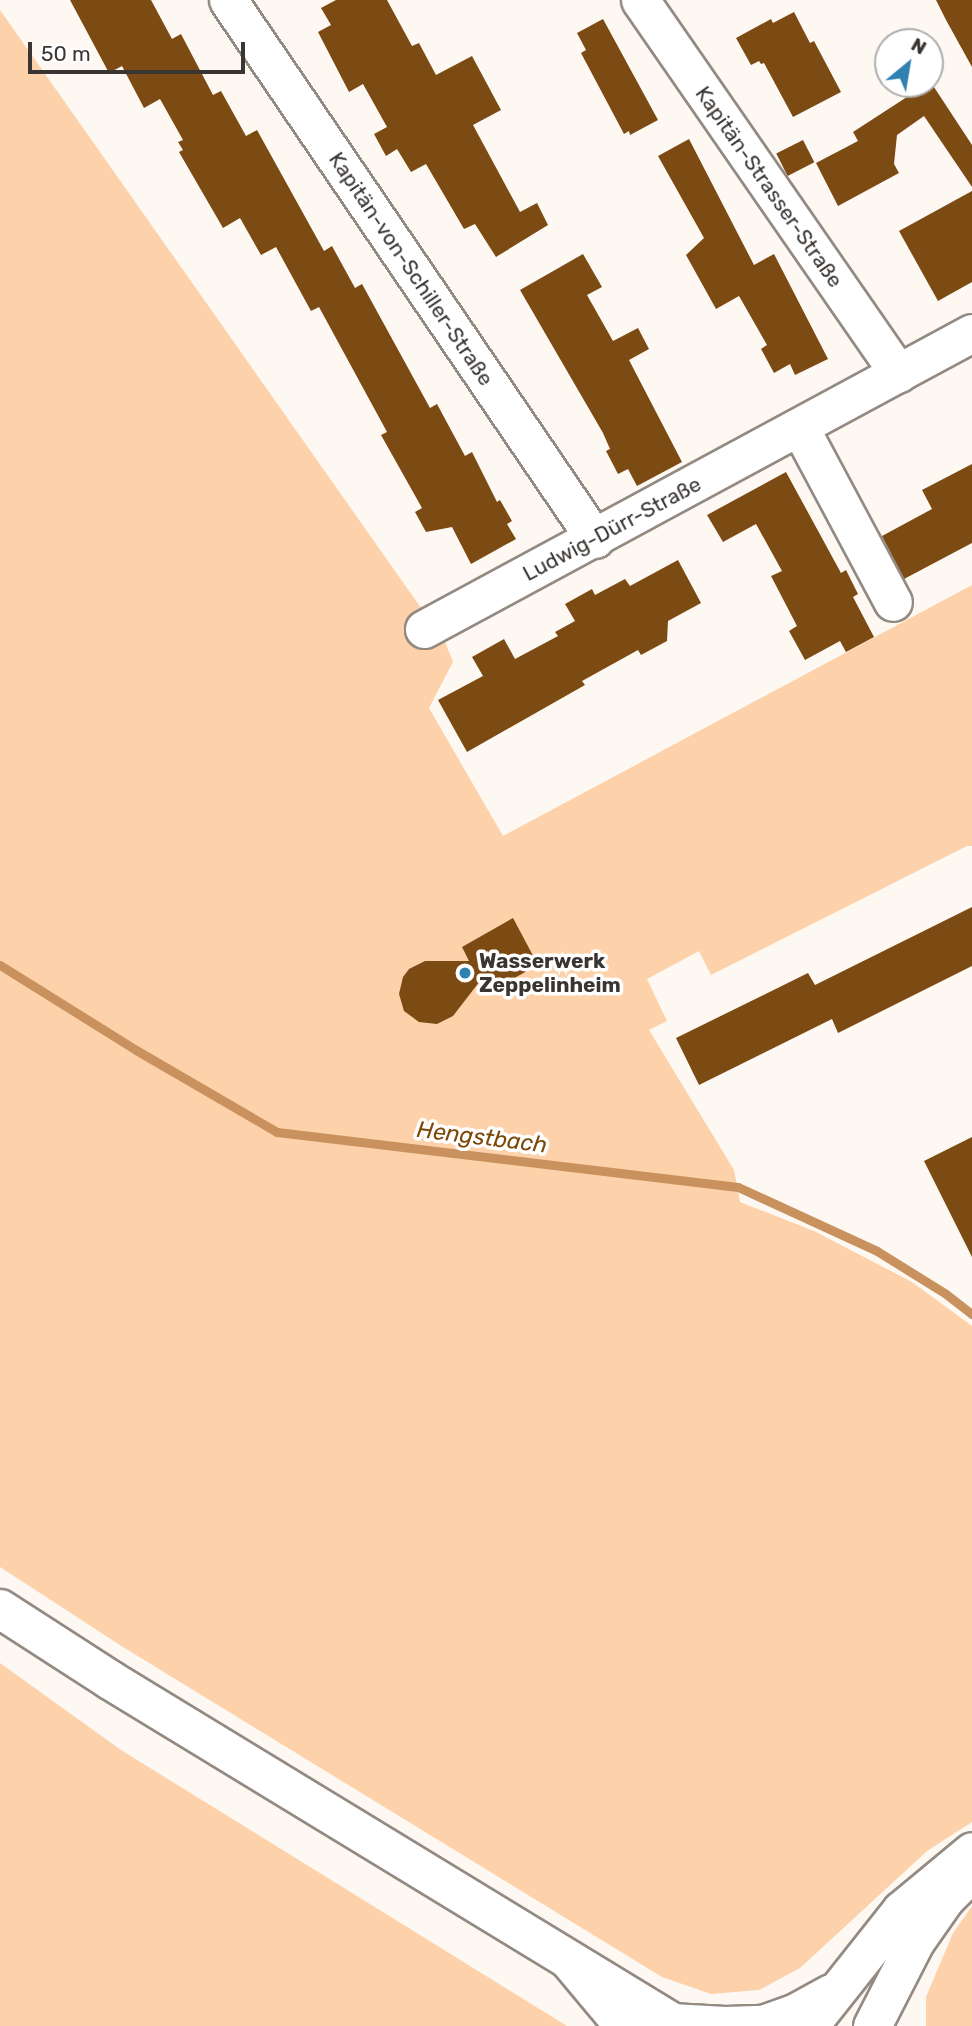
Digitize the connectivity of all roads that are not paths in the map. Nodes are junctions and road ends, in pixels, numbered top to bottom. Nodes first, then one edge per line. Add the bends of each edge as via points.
1 (228, 0) edge
2 (640, 0) edge
3 (972, 333) edge
4 (898, 373) junction
5 (800, 428) junction
6 (595, 538) junction
7 (893, 602) dead end
8 (424, 629) dead end
9 (0, 1609) edge
10 (972, 1852) edge
11 (972, 1871) edge
12 (569, 1960) junction
13 (894, 1984) junction
14 (837, 1989) junction
15 (675, 2024) edge
16 (624, 2026) edge
17 (809, 2026) edge
18 (872, 2026) edge
19 (890, 2026) edge

1 - 6 street, Kapitän-von-Schiller-Straße
2 - 4 street, Kapitän-Strasser-Straße
3 - 4 street, Ludwig-Dürr-Straße
4 - 5 street, Ludwig-Dürr-Straße
5 - 6 street, Ludwig-Dürr-Straße
5 - 7 street
6 - 8 street, Ludwig-Dürr-Straße
9 - 12 main road
10 - 14 street via 901,1910
11 - 13 street via 945,1899 915,1942
12 - 15 main road
12 - 16 main road
13 - 18 street
13 - 19 street
14 - 15 street via 763,2024
14 - 17 street

